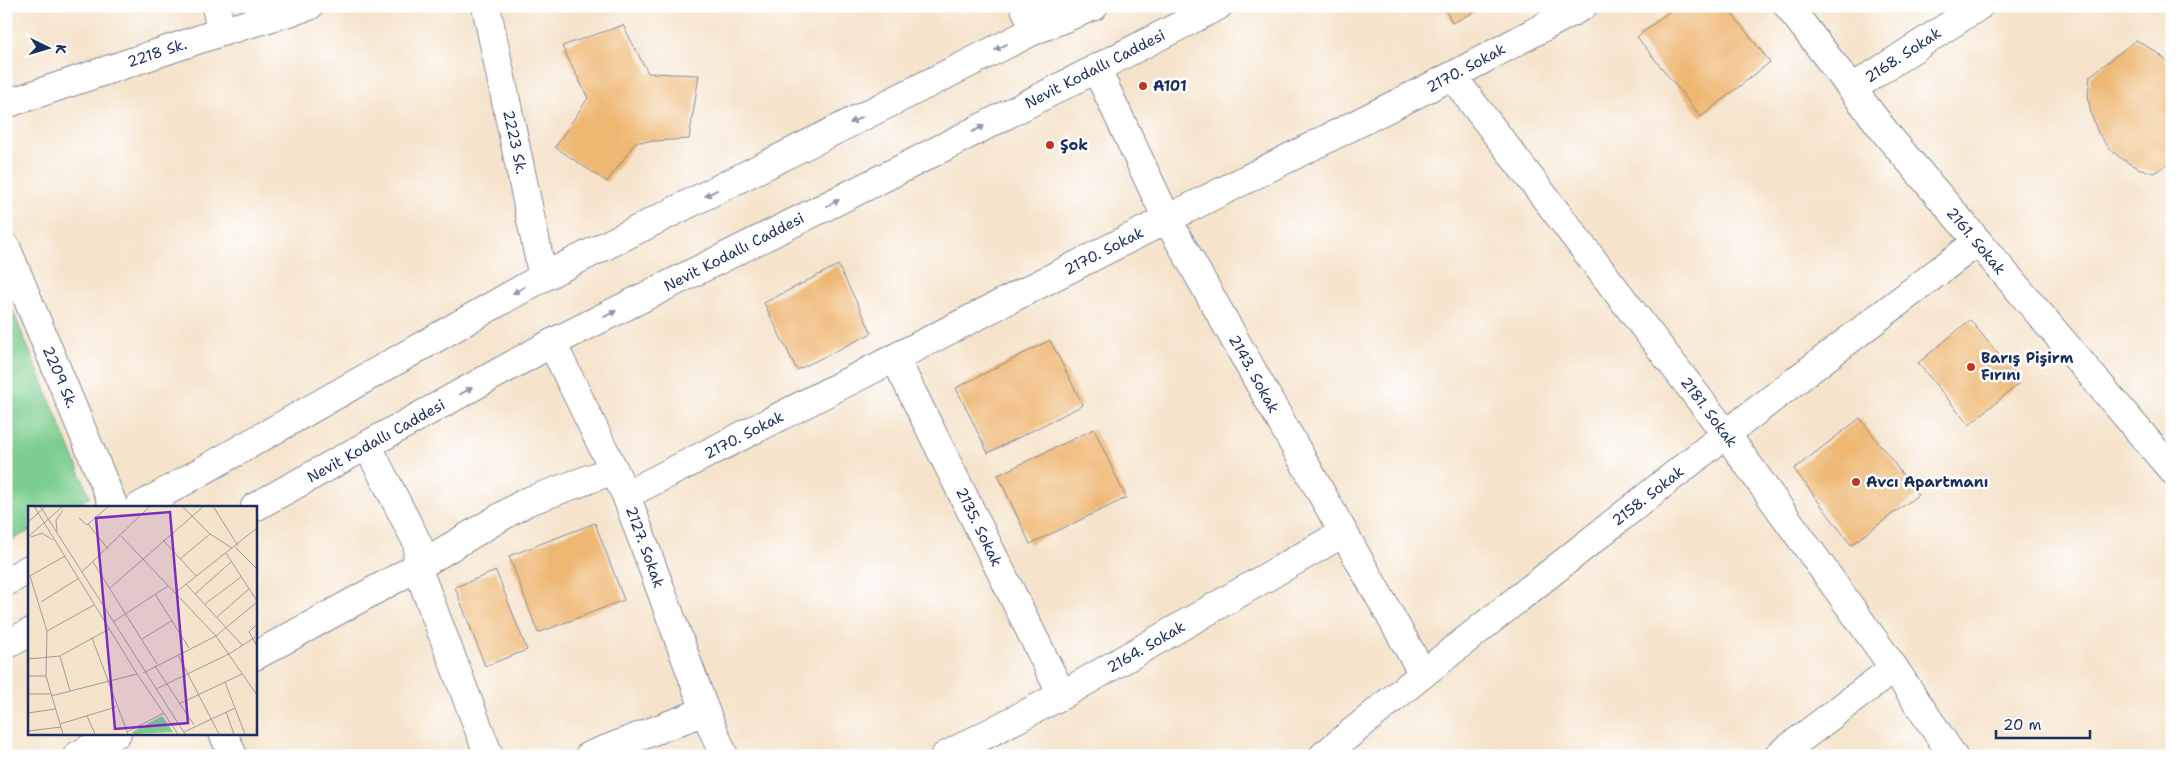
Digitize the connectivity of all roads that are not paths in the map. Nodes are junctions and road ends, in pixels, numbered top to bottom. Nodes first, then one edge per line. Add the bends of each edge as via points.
1 (309, 6) edge
2 (486, 6) edge
3 (1094, 6) edge
4 (1218, 6) edge
5 (1583, 6) edge
6 (1788, 6) edge
7 (1979, 6) edge
8 (1029, 18) edge
9 (219, 19) edge
10 (1096, 68) junction
11 (1452, 76) junction
12 (1852, 88) junction
13 (6, 104) edge
14 (1166, 219) junction
15 (1977, 242) junction
16 (6, 247) edge
17 (543, 277) junction
18 (552, 343) junction
19 (895, 358) junction
20 (1726, 434) junction
21 (367, 446) junction
22 (614, 470) junction
23 (2172, 470) edge
24 (626, 495) junction
25 (114, 506) edge
26 (141, 506) edge
27 (256, 506) edge
28 (1343, 533) junction
29 (417, 567) junction
30 (28, 570) edge
31 (6, 582) edge
32 (28, 634) edge
33 (6, 645) edge
34 (256, 655) edge
35 (1894, 668) junction
36 (1423, 674) junction
37 (1062, 695) junction
38 (705, 710) junction
39 (115, 734) edge
40 (223, 734) edge
41 (1339, 751) edge
42 (77, 756) edge
43 (233, 756) edge
44 (489, 756) edge
45 (589, 756) edge
46 (724, 756) edge
47 (945, 756) edge
48 (1778, 756) edge
49 (1953, 756) edge

1 - 9 street, 2218 Sk.
2 - 17 street, 2223 Sk.
3 - 8 street
4 - 10 street, Nevit Kodallı Caddesi
5 - 11 street, 2170. Sokak
6 - 12 street, 2161. Sokak
7 - 12 street, 2168. Sokak
8 -> 17 street
9 - 13 street, 2218 Sk.
10 - 14 street, 2143. Sokak
18 -> 10 street, Nevit Kodallı Caddesi
11 - 14 street, 2170. Sokak
11 - 20 street, 2181. Sokak
12 - 15 street, 2161. Sokak
14 - 19 street, 2170. Sokak
14 - 28 street, 2143. Sokak
15 - 20 street, 2158. Sokak
15 - 23 street, 2161. Sokak
16 - 25 street, 2209 Sk.
17 -> 26 street
21 -> 18 street, Nevit Kodallı Caddesi
18 - 22 street, 2127. Sokak
19 - 24 street, 2170. Sokak
19 - 37 street, 2135. Sokak
20 - 35 street, 2181. Sokak
20 - 36 street, 2158. Sokak
21 - 27 street, Nevit Kodallı Caddesi
21 - 29 street via 418,544
22 - 24 street, 2127. Sokak
22 - 29 street via 526,502
24 - 38 street, 2127. Sokak
28 - 36 street, 2143. Sokak
28 - 37 street, 2164. Sokak
29 - 34 street
29 - 44 street
30 - 31 street
32 - 33 street
35 - 48 street
35 - 49 street, 2181. Sokak
36 - 41 street, 2158. Sokak
37 - 47 street, 2164. Sokak
38 - 45 street
38 - 46 street, 2127. Sokak
39 - 42 street
40 - 43 street

